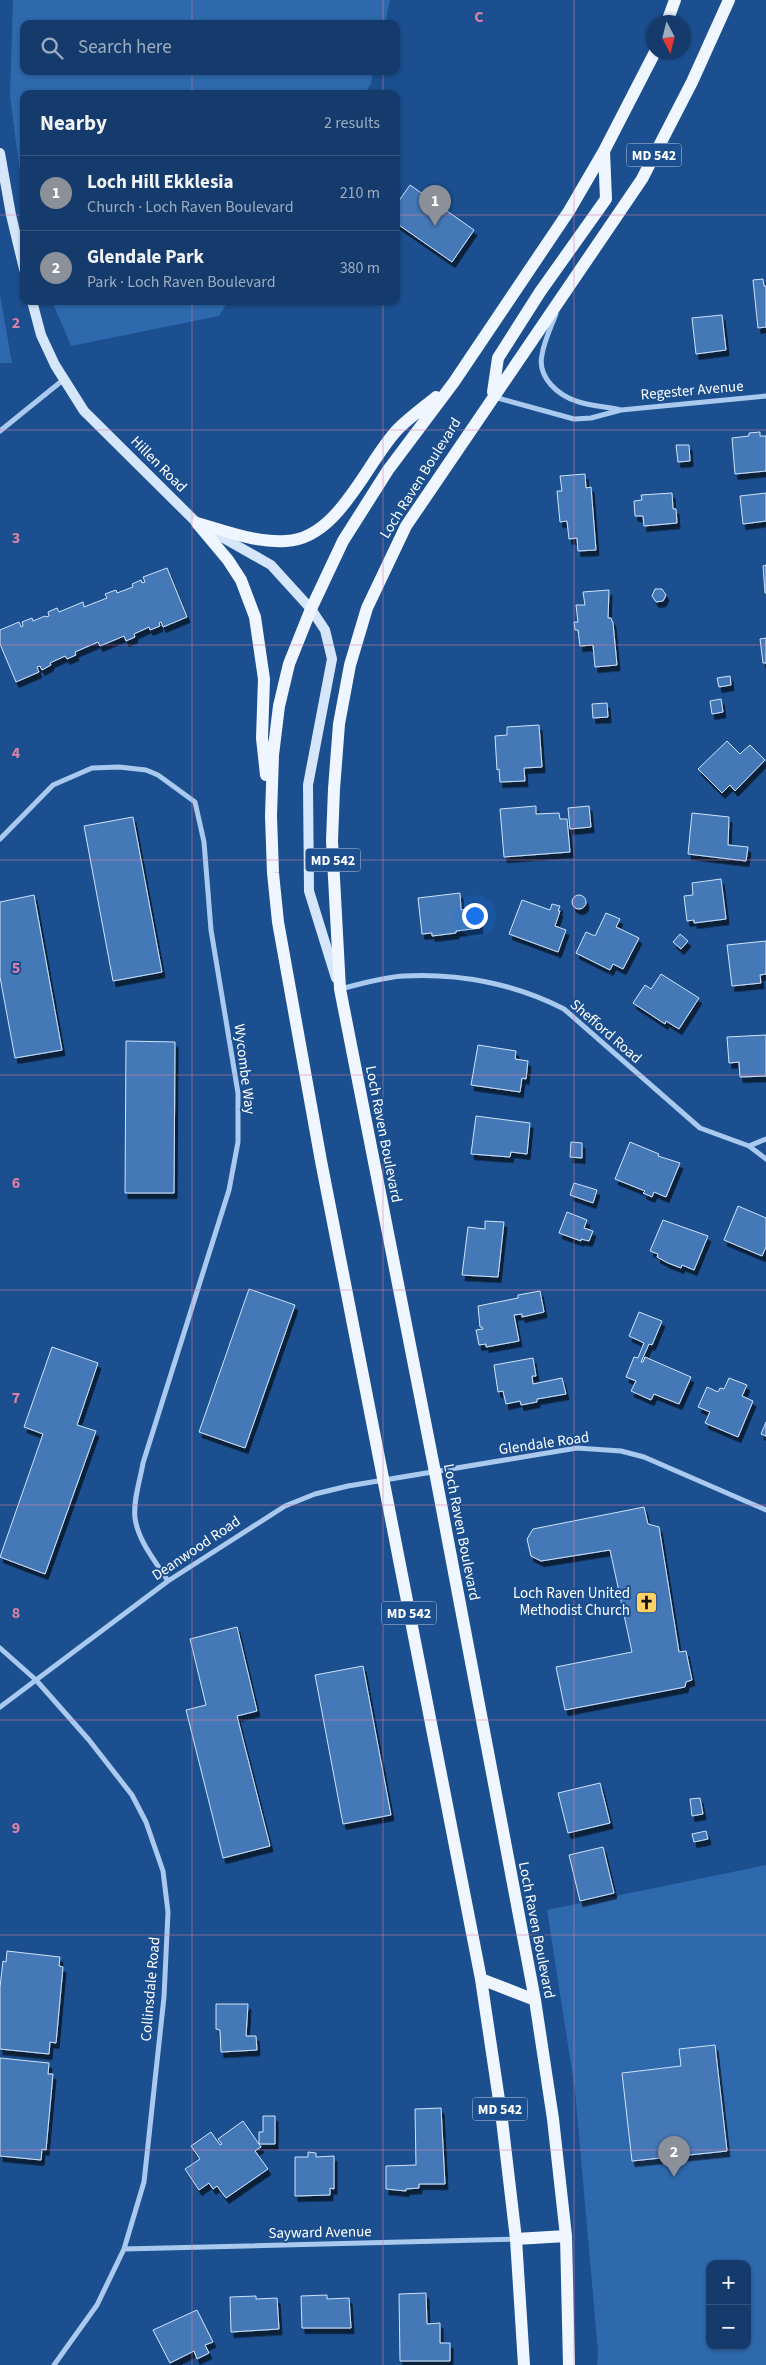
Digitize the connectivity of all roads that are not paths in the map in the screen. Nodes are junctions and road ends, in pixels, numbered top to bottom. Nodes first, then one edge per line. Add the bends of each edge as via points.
1 (675, 0) edge
2 (729, 0) edge
3 (670, 15) edge
4 (651, 60) edge
5 (604, 151) junction
6 (0, 153) edge
7 (20, 253) edge
8 (561, 299) junction
9 (33, 305) edge
10 (63, 380) junction
11 (454, 382) junction
12 (492, 396) junction
13 (766, 396) edge
14 (621, 410) junction
15 (0, 431) edge
16 (197, 523) junction
17 (312, 609) junction
18 (271, 816) junction
19 (0, 839) edge
20 (340, 989) junction
21 (766, 1139) edge
22 (749, 1146) junction
23 (766, 1159) edge
24 (435, 1472) junction
25 (383, 1479) junction
26 (766, 1510) edge
27 (168, 1581) junction
28 (0, 1648) edge
29 (36, 1680) junction
30 (0, 1706) edge
31 (480, 1979) junction
32 (534, 2000) junction
33 (566, 2236) junction
34 (516, 2239) junction
35 (124, 2249) junction
36 (54, 2365) edge
37 (524, 2365) edge
38 (570, 2365) edge

1 - 3 main road
2 - 8 main road, Loch Raven Boulevard / MD 542 via 692,82 642,179
4 - 5 main road, Loch Raven Boulevard / MD 542
5 - 11 main road, Loch Raven Boulevard / MD 542 via 569,211
5 - 12 main road via 606,199 498,358
6 - 7 street
8 - 12 main road, Loch Raven Boulevard / MD 542
8 - 14 street, Regester Avenue via 542,354 541,368 546,380 578,402
9 - 10 street, Hillen Road via 41,335
10 - 15 street
10 - 16 street, Hillen Road via 84,411
11 - 16 main road via 398,429 336,516 308,535 288,542 263,540
11 - 17 main road, Loch Raven Boulevard / MD 542 via 388,470 343,541
12 - 14 street, Regester Avenue via 574,419
12 - 20 main road, Loch Raven Boulevard / MD 542 via 406,526 367,608 350,665 339,724 332,832
13 - 14 street, Regester Avenue
16 - 17 street, Hillen Road via 270,565
16 - 18 main road via 241,580 255,617 264,679 262,738
17 - 18 main road, Loch Raven Boulevard / MD 542 via 289,664 279,706
17 - 20 street, Hillen Road via 325,630 332,659 308,785 309,890
18 - 25 main road, Loch Raven Boulevard / MD 542 via 273,874 287,982
19 - 27 street, Wycombe Way via 54,785 92,768 119,766 146,770 195,802 204,842 211,930 238,1093 238,1142 229,1190 142,1463 136,1519 141,1536
20 - 22 street, Shefford Road via 403,976 453,977 538,995 564,1009 700,1128
20 - 24 main road, Loch Raven Boulevard / MD 542
21 - 22 street
22 - 23 street, Shefford Road
24 - 25 street, Deanwood Road
24 - 26 street, Glendale Road via 577,1448 598,1448 644,1457
24 - 32 main road, Loch Raven Boulevard / MD 542
25 - 27 street, Deanwood Road via 315,1494 285,1506
25 - 31 main road, Loch Raven Boulevard / MD 542
27 - 29 street, Deanwood Road
28 - 29 street, Collinsdale Road
29 - 30 street, Deanwood Road
29 - 35 street, Collinsdale Road via 132,1795 146,1822 163,1871 168,1912 167,1948 150,2140 144,2182
31 - 32 main road
31 - 34 main road, Loch Raven Boulevard / MD 542
32 - 33 main road, Loch Raven Boulevard / MD 542 via 553,2119
33 - 34 main road
33 - 38 main road, Loch Raven Boulevard / MD 542
34 - 35 street, Sayward Avenue
34 - 37 main road, Loch Raven Boulevard / MD 542
35 - 36 street, Collinsdale Road via 97,2305

